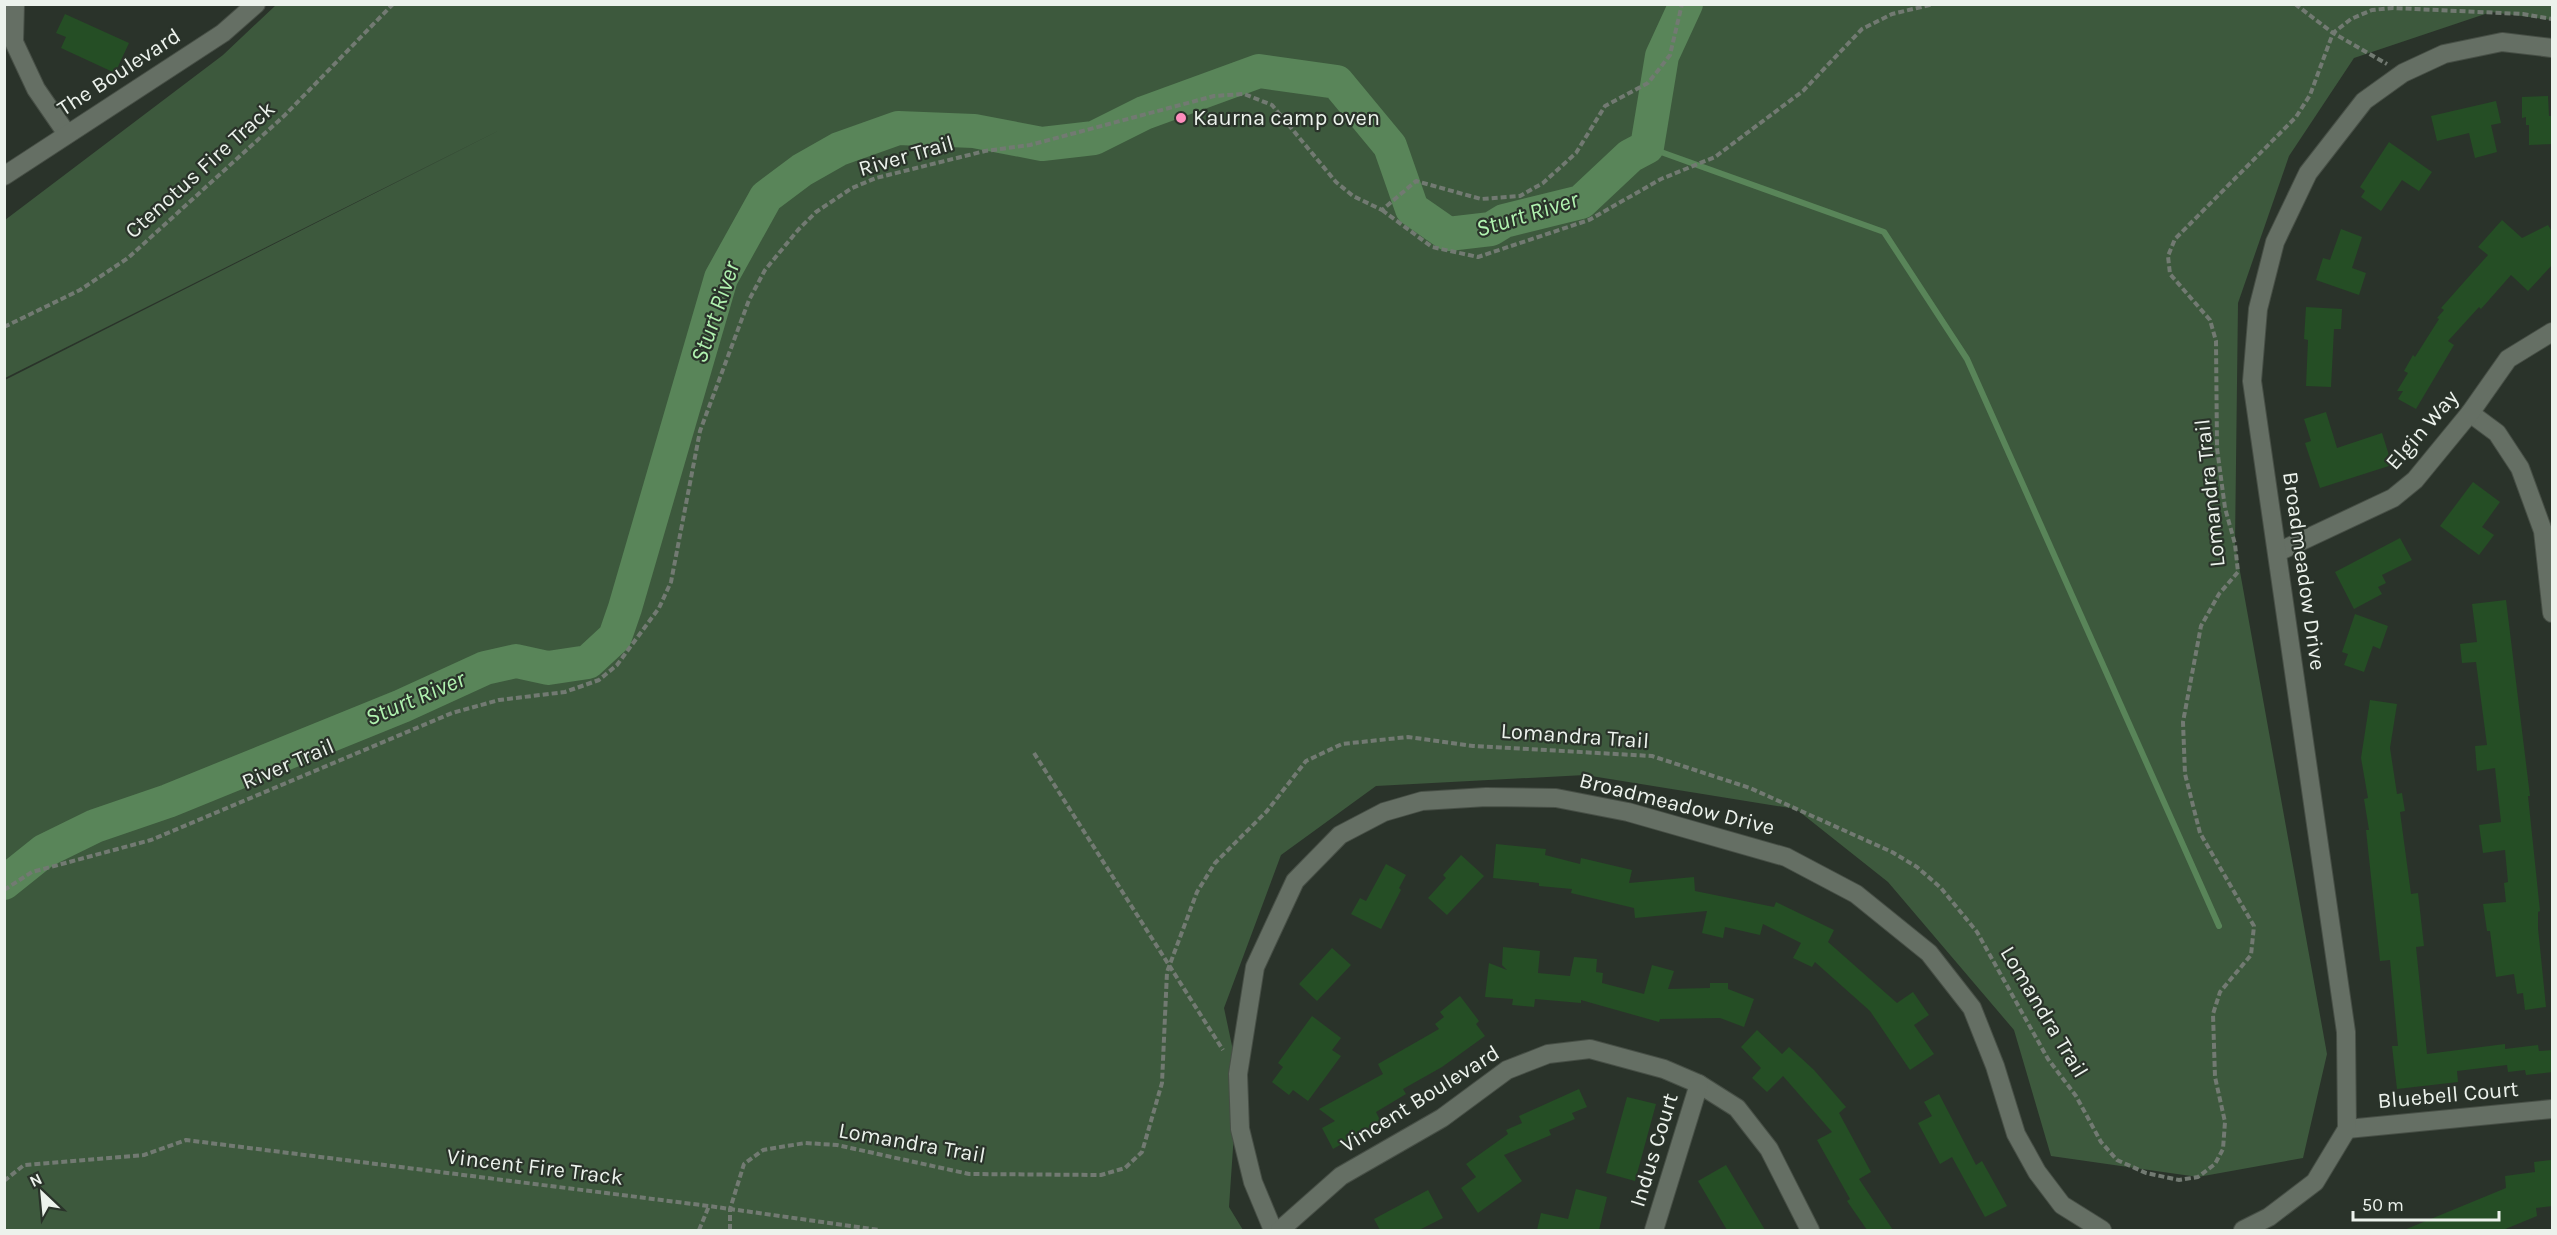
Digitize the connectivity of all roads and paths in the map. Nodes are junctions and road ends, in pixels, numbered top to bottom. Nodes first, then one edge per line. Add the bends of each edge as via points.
1 (15, 4) edge
2 (256, 4) edge
3 (393, 4) edge
4 (1682, 4) edge
5 (1934, 4) edge
6 (2295, 4) edge
7 (2493, 4) edge
8 (2491, 12) junction
9 (2553, 19) edge
10 (2333, 33) junction
11 (2553, 48) edge
12 (2403, 74) junction
13 (67, 134) junction
14 (4, 176) edge
15 (1382, 210) junction
16 (4, 327) edge
17 (2553, 332) edge
18 (2470, 413) junction
19 (2278, 552) junction
20 (2553, 613) edge
21 (1034, 753) dead end
22 (5, 889) edge
23 (1169, 966) junction
24 (1238, 1074) junction
25 (1699, 1084) junction
26 (2553, 1109) edge
27 (2347, 1129) junction
28 (4, 1180) edge
29 (709, 1206) junction
30 (730, 1209) junction
31 (699, 1230) edge
32 (730, 1230) edge
33 (879, 1230) edge
34 (1274, 1230) edge
35 (1280, 1230) edge
36 (1654, 1230) edge
37 (1810, 1230) edge
38 (2102, 1230) edge
39 (2243, 1230) edge

1 - 13 street via 14,42 36,89
2 - 13 street, The Boulevard via 223,33
3 - 16 path, Ctenotus Fire Track via 285,115 128,258 80,290
4 - 15 path via 1670,55 1648,83 1605,106 1576,153 1543,183 1520,196 1480,199 1416,181
5 - 15 path, River Trail via 1892,14 1862,29 1803,91 1715,158 1661,179 1588,220 1478,257 1432,247
6 - 10 path
7 - 8 path
8 - 9 path
8 - 10 path via 2372,10
10 - 12 path
10 - 23 path, Lomandra Trail via 2310,95 2296,117 2175,239 2168,256 2169,274 2210,320 2216,341 2217,448 2238,572 2219,594 2201,626 2183,722 2186,774 2200,833 2254,926 2251,955 2220,992 2213,1014 2216,1077 2225,1122 2223,1149 2215,1164 2198,1177 2179,1180 2146,1173 2117,1160 2101,1142 2076,1096 2048,1059 1977,932 1941,888 1917,867 1750,788 1652,756 1473,746 1408,737 1342,744 1306,761 1268,810 1215,863 1197,892
11 - 12 street, Broadmeadow Drive via 2502,42 2444,54
12 - 19 street, Broadmeadow Drive via 2364,101 2308,173 2275,242 2258,309 2252,381
13 - 14 street, The Boulevard
15 - 22 path, River Trail via 1336,183 1272,105 1244,94 1214,96 1030,145 985,151 876,178 852,188 816,212 798,230 765,270 749,300 700,431 671,582 659,608 617,666 599,680 565,692 499,700 452,713 151,840 32,872
17 - 18 street, Elgin Way via 2508,359
18 - 19 street, Elgin Way via 2415,480 2393,498
18 - 20 street via 2497,433 2520,468 2543,531
19 - 27 street, Broadmeadow Drive via 2346,1032
21 - 23 path
23 - 24 path
23 - 30 path, Lomandra Trail via 1162,1083 1142,1152 1125,1168 1101,1175 969,1174 837,1145 805,1143 763,1150 744,1164
24 - 34 street, Broadmeadow Drive via 1240,1129 1253,1182
24 - 38 street, Broadmeadow Drive via 1255,967 1295,881 1340,835 1384,812 1422,801 1556,798 1628,812 1786,857 1856,894 1929,953 1972,1008 2016,1134 2037,1172 2062,1205
25 - 35 street, Vincent Boulevard via 1664,1069 1590,1049 1548,1054 1507,1070 1442,1118 1341,1176
25 - 36 street, Indus Court
25 - 37 street, Vincent Boulevard via 1737,1108 1769,1149
26 - 27 street, Bluebell Court
27 - 39 street via 2315,1182 2269,1217
28 - 29 path, Vincent Fire Track via 24,1165 144,1155 186,1140
29 - 30 path, Vincent Fire Track
29 - 31 path
30 - 32 path, Lomandra Trail
30 - 33 path, Vincent Fire Track

